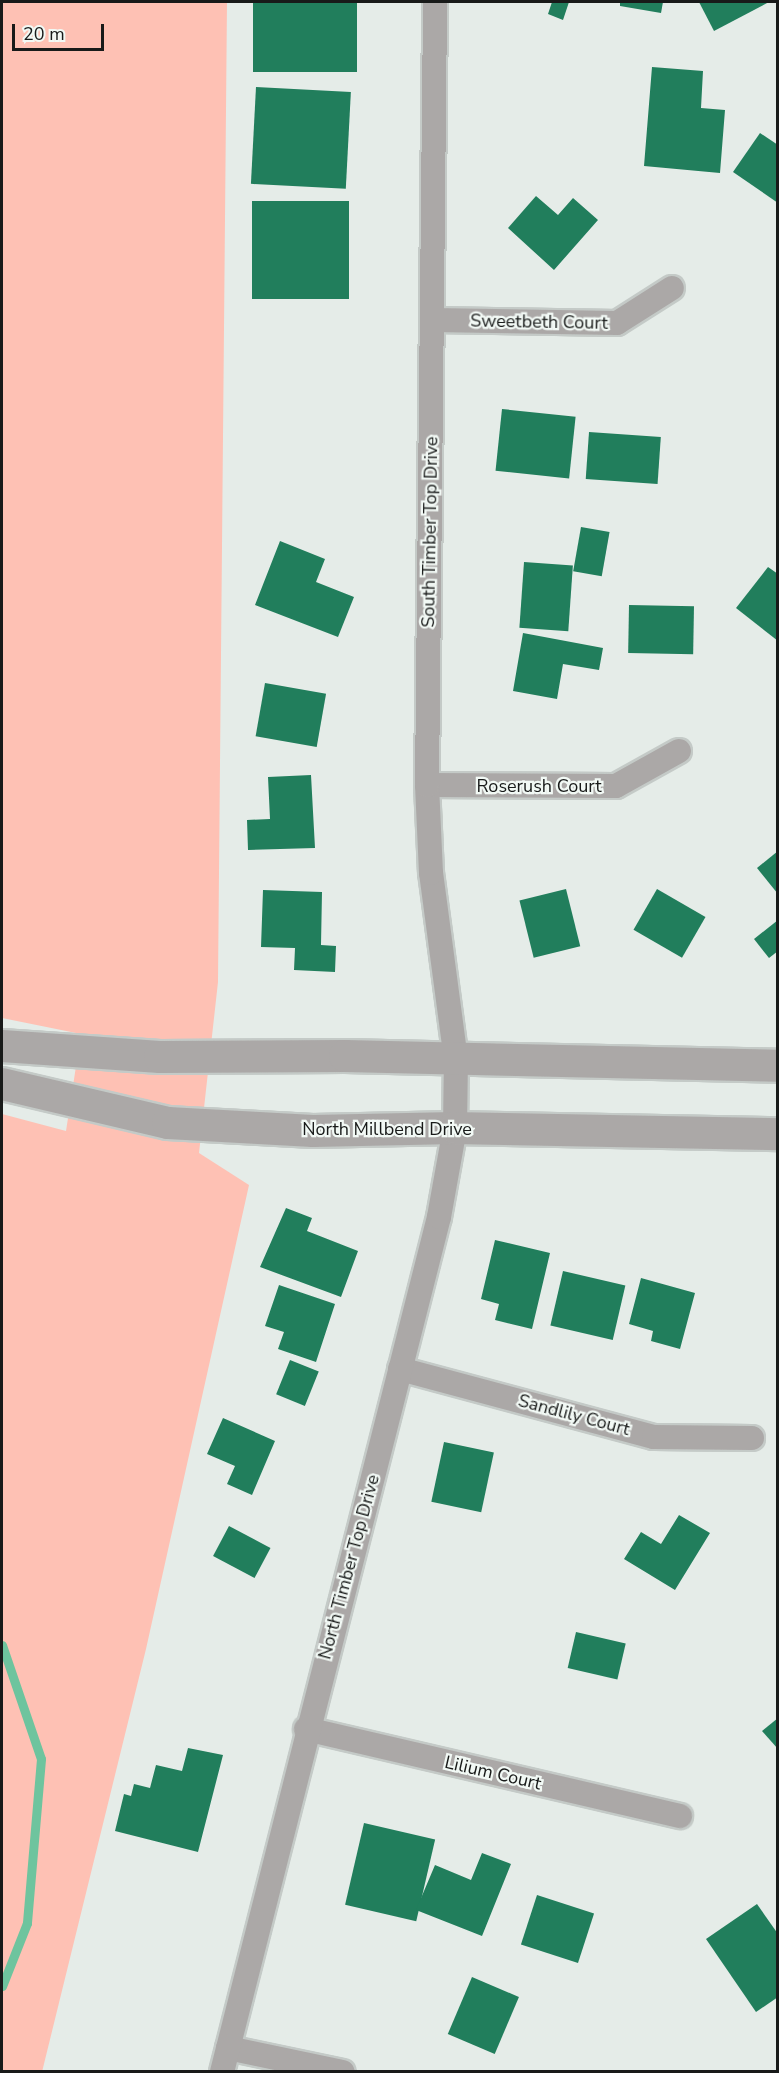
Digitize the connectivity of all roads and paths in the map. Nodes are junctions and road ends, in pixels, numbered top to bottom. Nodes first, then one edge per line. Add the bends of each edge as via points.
1 (435, 2) edge
2 (672, 288) dead end
3 (433, 320) junction
4 (679, 751) dead end
5 (427, 785) junction
6 (2, 1046) edge
7 (456, 1060) junction
8 (777, 1066) edge
9 (2, 1084) edge
10 (455, 1128) junction
11 (777, 1134) edge
12 (400, 1369) junction
13 (752, 1438) dead end
14 (306, 1729) junction
15 (680, 1816) dead end
16 (225, 2060) edge
17 (343, 2072) edge

1 - 3 street, South Timber Top Drive
2 - 3 street, Sweetbeth Court via 617,323
3 - 5 street, South Timber Top Drive
4 - 5 street, Roserush Court via 616,786
5 - 7 street, South Timber Top Drive via 431,873
6 - 7 street via 160,1057
7 - 8 street
7 - 10 street, North Timber Top Drive
9 - 10 street, North Millbend Drive via 168,1123 313,1131
10 - 11 street, North Millbend Drive
10 - 12 street, North Timber Top Drive via 439,1217
12 - 13 street, Sandlily Court via 654,1437
12 - 14 street, North Timber Top Drive
14 - 15 street, Lilium Court
14 - 16 street, North Timber Top Drive
16 - 17 street

